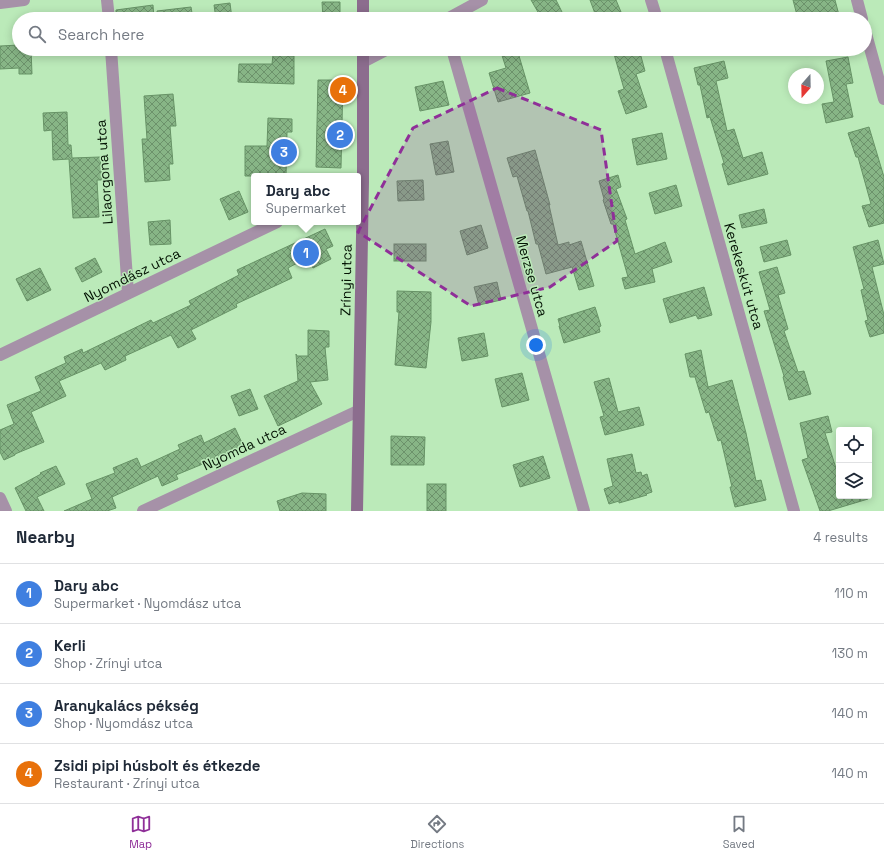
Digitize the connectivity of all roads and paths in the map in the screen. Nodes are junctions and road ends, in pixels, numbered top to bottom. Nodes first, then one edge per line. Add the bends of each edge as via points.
1 (24, 0) edge
2 (107, 0) edge
3 (363, 0) edge
4 (482, 0) edge
5 (651, 0) edge
6 (857, 0) edge
7 (0, 3) edge
8 (108, 12) edge
9 (363, 12) edge
10 (459, 12) edge
11 (655, 12) edge
12 (860, 12) edge
13 (872, 55) edge
14 (111, 56) edge
15 (363, 56) edge
16 (375, 56) edge
17 (454, 56) edge
18 (667, 56) edge
19 (363, 62) junction
20 (884, 99) edge
21 (360, 173) edge
22 (271, 225) edge
23 (360, 225) edge
24 (128, 293) junction
25 (0, 355) edge
26 (358, 411) junction
27 (0, 498) edge
28 (6, 511) edge
29 (143, 511) edge
30 (357, 511) edge
31 (584, 511) edge
32 (794, 511) edge

1 - 7 street
2 - 8 street
3 - 9 main road
4 - 10 street
5 - 11 street
6 - 12 street
13 - 20 street
14 - 24 street, Lilaorgona utca
15 - 19 main road, Zrínyi utca
16 - 19 street
17 - 31 street, Merzse utca
18 - 32 street, Kerekeskút utca
19 - 21 main road, Zrínyi utca
22 - 24 street, Nyomdász utca
23 - 26 main road, Zrínyi utca
24 - 25 street, Nyomdász utca
26 - 29 street, Nyomda utca
26 - 30 main road, Zrínyi utca
27 - 28 street

